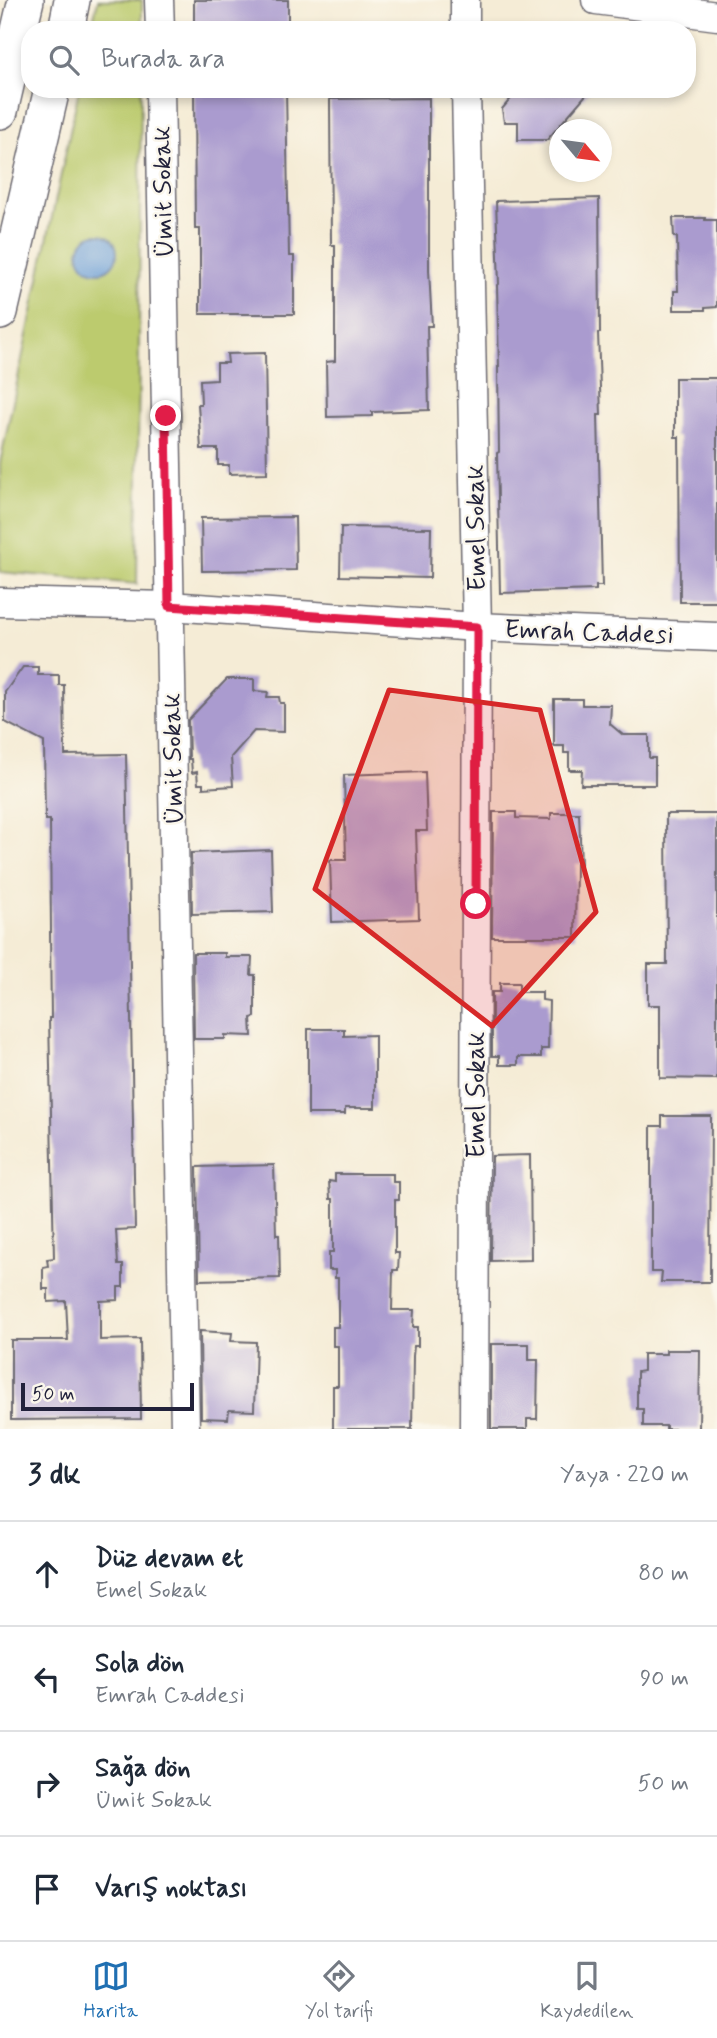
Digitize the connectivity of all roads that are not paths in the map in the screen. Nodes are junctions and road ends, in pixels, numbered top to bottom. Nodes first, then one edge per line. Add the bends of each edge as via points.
1 (72, 0) edge
2 (159, 0) edge
3 (465, 0) edge
4 (596, 0) edge
5 (15, 15) edge
6 (717, 16) edge
7 (67, 21) edge
8 (159, 21) edge
9 (465, 21) edge
10 (50, 98) edge
11 (160, 98) edge
12 (466, 98) edge
13 (0, 111) edge
14 (0, 312) edge
15 (0, 602) edge
16 (169, 606) junction
17 (477, 627) junction
18 (717, 637) edge
19 (185, 1429) edge
20 (474, 1429) edge

1 - 7 main road
2 - 8 street
3 - 9 street
4 - 6 street
5 - 13 main road
10 - 14 main road
11 - 16 street, Ümit Sokak
12 - 17 street, Emel Sokak
15 - 16 street, Emrah Caddesi
16 - 17 street, Emrah Caddesi
16 - 19 street, Ümit Sokak
17 - 18 street, Emrah Caddesi
17 - 20 street, Emel Sokak

